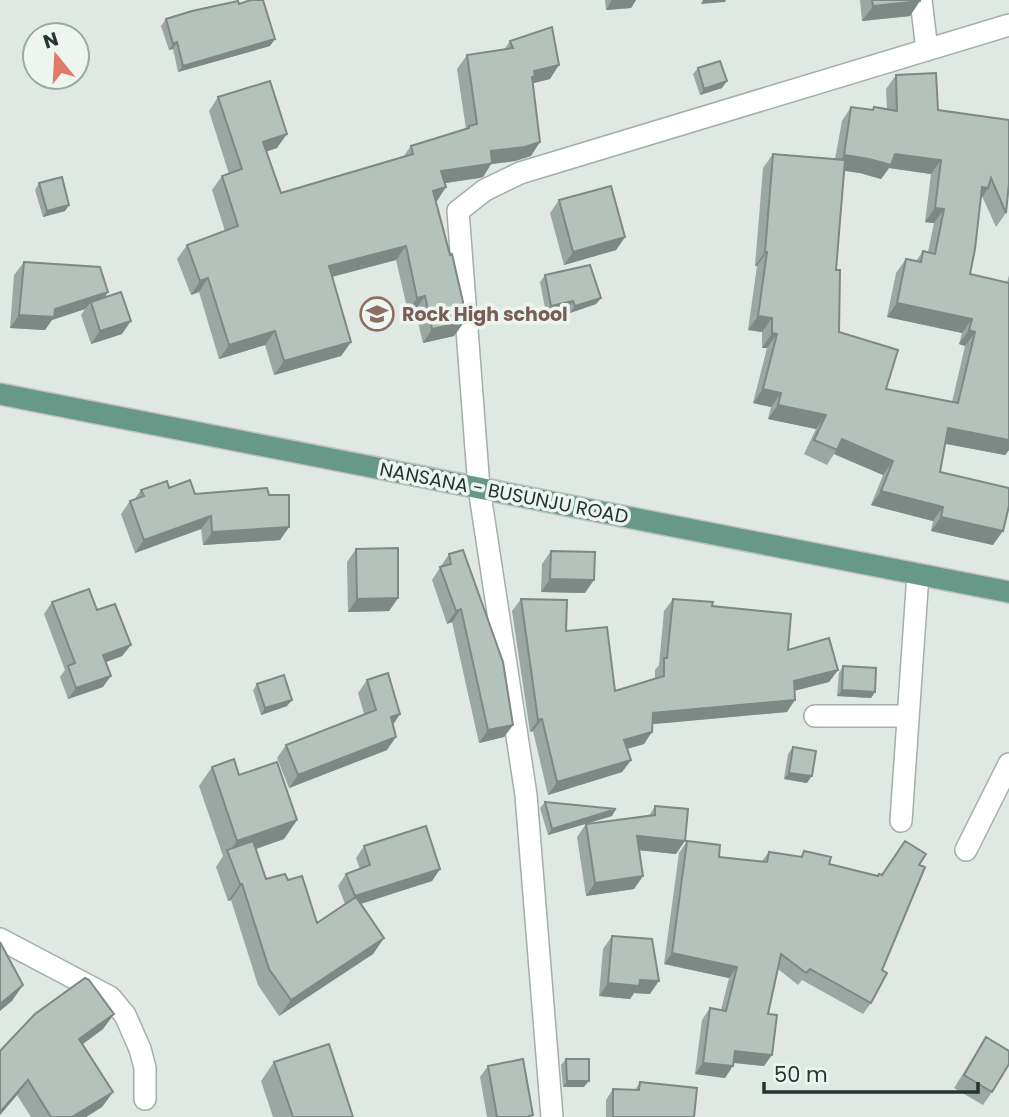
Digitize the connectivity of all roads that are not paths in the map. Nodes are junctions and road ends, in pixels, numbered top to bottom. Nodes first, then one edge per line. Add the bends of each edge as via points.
1 (921, 0) edge
2 (1009, 25) edge
3 (927, 50) junction
4 (0, 394) edge
5 (479, 488) junction
6 (918, 574) junction
7 (1009, 592) edge
8 (815, 716) dead end
9 (908, 716) junction
10 (1009, 764) edge
11 (901, 821) dead end
12 (966, 850) dead end
13 (0, 939) edge
14 (145, 1099) dead end
15 (552, 1117) edge

1 - 3 street
2 - 3 street
3 - 5 street via 520,173 485,190 458,211
4 - 5 main road, NANSANA - BUSUNJU ROAD
5 - 6 main road, NANSANA - BUSUNJU ROAD
5 - 15 street via 526,794
6 - 7 main road, NANSANA - BUSUNJU ROAD
6 - 9 street
8 - 9 street
9 - 11 street
10 - 12 street
13 - 14 street via 110,998 125,1015 140,1049

